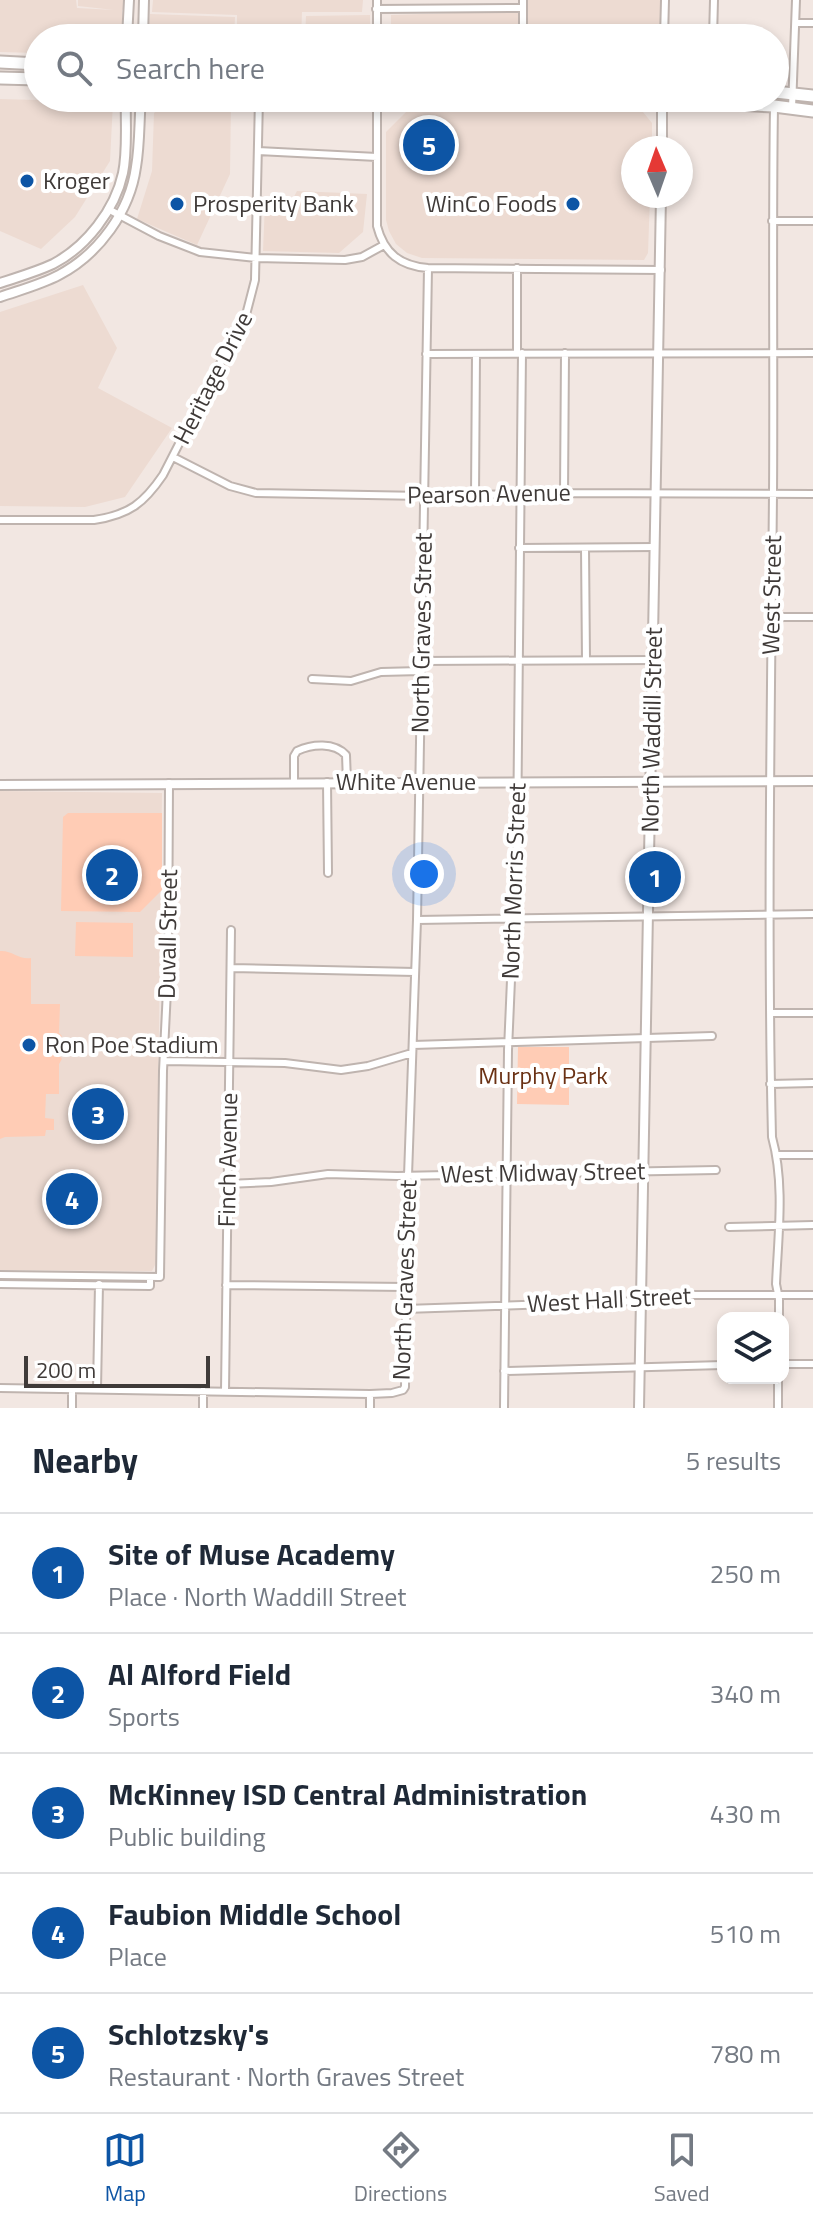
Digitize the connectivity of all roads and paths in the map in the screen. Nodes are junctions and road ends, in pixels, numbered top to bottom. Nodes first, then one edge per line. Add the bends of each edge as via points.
1 (129, 0) edge
2 (142, 0) edge
3 (377, 0) edge
4 (665, 0) edge
5 (714, 0) edge
6 (796, 0) edge
7 (523, 4) edge
8 (376, 9) junction
9 (796, 23) junction
10 (813, 23) edge
11 (128, 24) edge
12 (142, 24) edge
13 (377, 24) edge
14 (664, 24) edge
15 (713, 24) edge
16 (0, 62) edge
17 (24, 63) edge
18 (0, 78) edge
19 (24, 79) edge
20 (789, 93) edge
21 (794, 94) junction
22 (813, 96) edge
23 (789, 108) edge
24 (792, 108) junction
25 (813, 111) edge
26 (126, 112) edge
27 (140, 112) edge
28 (259, 112) edge
29 (377, 112) edge
30 (662, 112) edge
31 (774, 112) edge
32 (662, 136) edge
33 (258, 151) junction
34 (377, 157) junction
35 (661, 208) edge
36 (108, 209) junction
37 (120, 215) junction
38 (772, 221) junction
39 (813, 221) edge
40 (384, 245) junction
41 (256, 258) junction
42 (428, 268) junction
43 (517, 268) junction
44 (661, 270) junction
45 (0, 283) edge
46 (0, 297) edge
47 (519, 353) junction
48 (565, 353) junction
49 (658, 353) junction
50 (773, 353) junction
51 (813, 353) edge
52 (426, 354) junction
53 (476, 354) junction
54 (173, 457) junction
55 (564, 493) junction
56 (656, 493) junction
57 (813, 494) edge
58 (520, 495) junction
59 (773, 495) junction
60 (424, 496) junction
61 (475, 496) junction
62 (0, 520) edge
63 (655, 547) junction
64 (519, 548) junction
65 (585, 548) junction
66 (771, 617) junction
67 (813, 617) edge
68 (518, 660) junction
69 (586, 660) junction
70 (654, 660) junction
71 (421, 661) junction
72 (421, 671) junction
73 (312, 679) dead end
74 (517, 781) junction
75 (650, 781) junction
76 (770, 781) junction
77 (813, 781) edge
78 (294, 782) junction
79 (327, 782) junction
80 (347, 782) junction
81 (419, 782) junction
82 (169, 783) junction
83 (0, 785) edge
84 (328, 873) dead end
85 (813, 914) edge
86 (769, 915) junction
87 (648, 916) junction
88 (513, 918) junction
89 (417, 920) junction
90 (231, 930) dead end
91 (231, 968) junction
92 (415, 972) junction
93 (770, 1013) junction
94 (813, 1013) edge
95 (712, 1036) dead end
96 (646, 1037) junction
97 (509, 1042) junction
98 (412, 1049) junction
99 (165, 1061) junction
100 (229, 1061) junction
101 (813, 1083) edge
102 (770, 1084) junction
103 (777, 1155) junction
104 (813, 1155) edge
105 (643, 1170) junction
106 (716, 1170) dead end
107 (506, 1174) junction
108 (408, 1176) junction
109 (227, 1184) junction
110 (813, 1225) edge
111 (779, 1226) junction
112 (729, 1227) dead end
113 (0, 1275) edge
114 (99, 1276) junction
115 (150, 1277) junction
116 (0, 1284) edge
117 (99, 1285) junction
118 (226, 1285) junction
119 (406, 1287) junction
120 (777, 1295) junction
121 (813, 1295) edge
122 (641, 1298) junction
123 (505, 1306) junction
124 (405, 1309) junction
125 (778, 1312) edge
126 (789, 1364) edge
127 (813, 1364) edge
128 (717, 1365) edge
129 (640, 1366) junction
130 (504, 1371) junction
131 (778, 1384) edge
132 (0, 1388) edge
133 (72, 1389) junction
134 (97, 1389) junction
135 (203, 1391) junction
136 (225, 1391) junction
137 (370, 1394) junction
138 (72, 1408) edge
139 (203, 1408) edge
140 (370, 1408) edge
141 (504, 1408) edge
142 (639, 1408) edge
143 (778, 1408) edge

1 - 11 street
2 - 12 street
3 - 8 street
4 - 14 street
5 - 15 street
6 - 9 street
7 - 8 street
8 - 13 street
9 - 10 street
9 - 21 street
16 - 17 highway
18 - 19 highway
20 - 21 highway
21 - 22 highway
21 - 24 street
23 - 24 highway
24 - 25 highway
26 - 36 street via 124,170
27 - 37 street via 137,166
28 - 33 street, Heritage Drive
29 - 34 street
30 - 32 street
31 - 38 street, West Street
33 - 34 street
33 - 41 street, Heritage Drive
34 - 40 street via 377,219
35 - 44 street, North Waddill Street
36 - 37 street
36 - 45 street via 88,236 59,260
37 - 41 street via 180,246
37 - 46 street via 74,265
38 - 39 street
38 - 50 street, West Street
40 - 41 street via 354,260
40 - 42 street via 399,261
41 - 54 street, Heritage Drive via 247,311
42 - 43 street
42 - 52 street, North Graves Street
43 - 44 street
43 - 47 street, North Morris Street
44 - 49 street, North Waddill Street
47 - 48 street
47 - 53 street
47 - 58 street, North Morris Street
48 - 49 street
48 - 55 street
49 - 50 street
49 - 56 street, North Waddill Street
50 - 51 street
50 - 59 street, West Street
52 - 53 street
52 - 60 street, North Graves Street
53 - 61 street
54 - 60 street, Pearson Avenue via 247,492
54 - 62 street, Heritage Drive via 146,498 123,514 94,520
55 - 56 street, Pearson Avenue
55 - 58 street, Pearson Avenue
56 - 59 street, Pearson Avenue
56 - 63 street, North Waddill Street
57 - 59 street, Pearson Avenue
58 - 61 street, Pearson Avenue
58 - 64 street, North Morris Street
59 - 66 street, West Street
60 - 61 street, Pearson Avenue
60 - 71 street, North Graves Street
63 - 65 street
63 - 70 street, North Waddill Street
64 - 65 street
64 - 68 street, North Morris Street
65 - 69 street
66 - 67 street
66 - 76 street, West Street
68 - 69 street
68 - 71 street
68 - 74 street, North Morris Street
69 - 70 street
70 - 75 street, North Waddill Street
71 - 72 street, North Graves Street
72 - 73 street via 381,672 351,681
72 - 81 street, North Graves Street
74 - 75 street, White Avenue
74 - 81 street, White Avenue
74 - 88 street, North Morris Street
75 - 76 street, White Avenue
75 - 87 street, North Waddill Street
76 - 77 street, White Avenue
76 - 86 street, West Street
78 - 79 street, White Avenue
78 - 80 street via 294,756 314,746 338,748 346,755
78 - 82 street, White Avenue
79 - 80 street, White Avenue
79 - 84 street
80 - 81 street, White Avenue
81 - 89 street, North Graves Street
82 - 83 street, White Avenue
82 - 99 street, Duvall Street
85 - 86 street
86 - 87 street
86 - 93 street, West Street
87 - 88 street
87 - 96 street, North Waddill Street
88 - 89 street
88 - 97 street, North Morris Street
89 - 92 street, North Graves Street
90 - 91 street, Finch Avenue
91 - 92 street
91 - 100 street, Finch Avenue
92 - 98 street, North Graves Street
93 - 94 street
93 - 102 street, West Street
95 - 96 street
96 - 97 street
96 - 105 street, North Waddill Street
97 - 98 street
97 - 107 street, North Morris Street
98 - 100 street via 341,1070
98 - 108 street, North Graves Street
99 - 100 street
99 - 115 street, Duvall Street via 160,1277
100 - 109 street, Finch Avenue
101 - 102 street
102 - 103 street, West Street
103 - 104 street
103 - 111 street, West Street
105 - 106 street, West Midway Street
105 - 107 street, West Midway Street
105 - 122 street, North Waddill Street
107 - 108 street, West Midway Street
107 - 123 street, North Morris Street
108 - 109 street, West Midway Street via 328,1174
108 - 119 street, North Graves Street
109 - 118 street, Finch Avenue
110 - 111 street
111 - 112 street
111 - 120 street, West Street
113 - 114 street
114 - 115 street
114 - 117 street
115 - 117 street via 150,1286
116 - 117 street
117 - 134 street
118 - 119 street
118 - 136 street, Finch Avenue
119 - 124 street, North Graves Street
120 - 121 street, West Hall Street
120 - 122 street, West Hall Street
120 - 125 street, West Street
122 - 123 street, West Hall Street
122 - 129 street, North Waddill Street
123 - 124 street, West Hall Street
123 - 130 street, North Morris Street
124 - 137 street, North Graves Street via 405,1387
126 - 127 street
128 - 129 street
129 - 130 street
129 - 142 street, North Waddill Street
130 - 141 street, North Morris Street
131 - 143 street
132 - 133 street
133 - 134 street
133 - 138 street
134 - 135 street
135 - 136 street
135 - 139 street
136 - 137 street
137 - 140 street, North Graves Street

